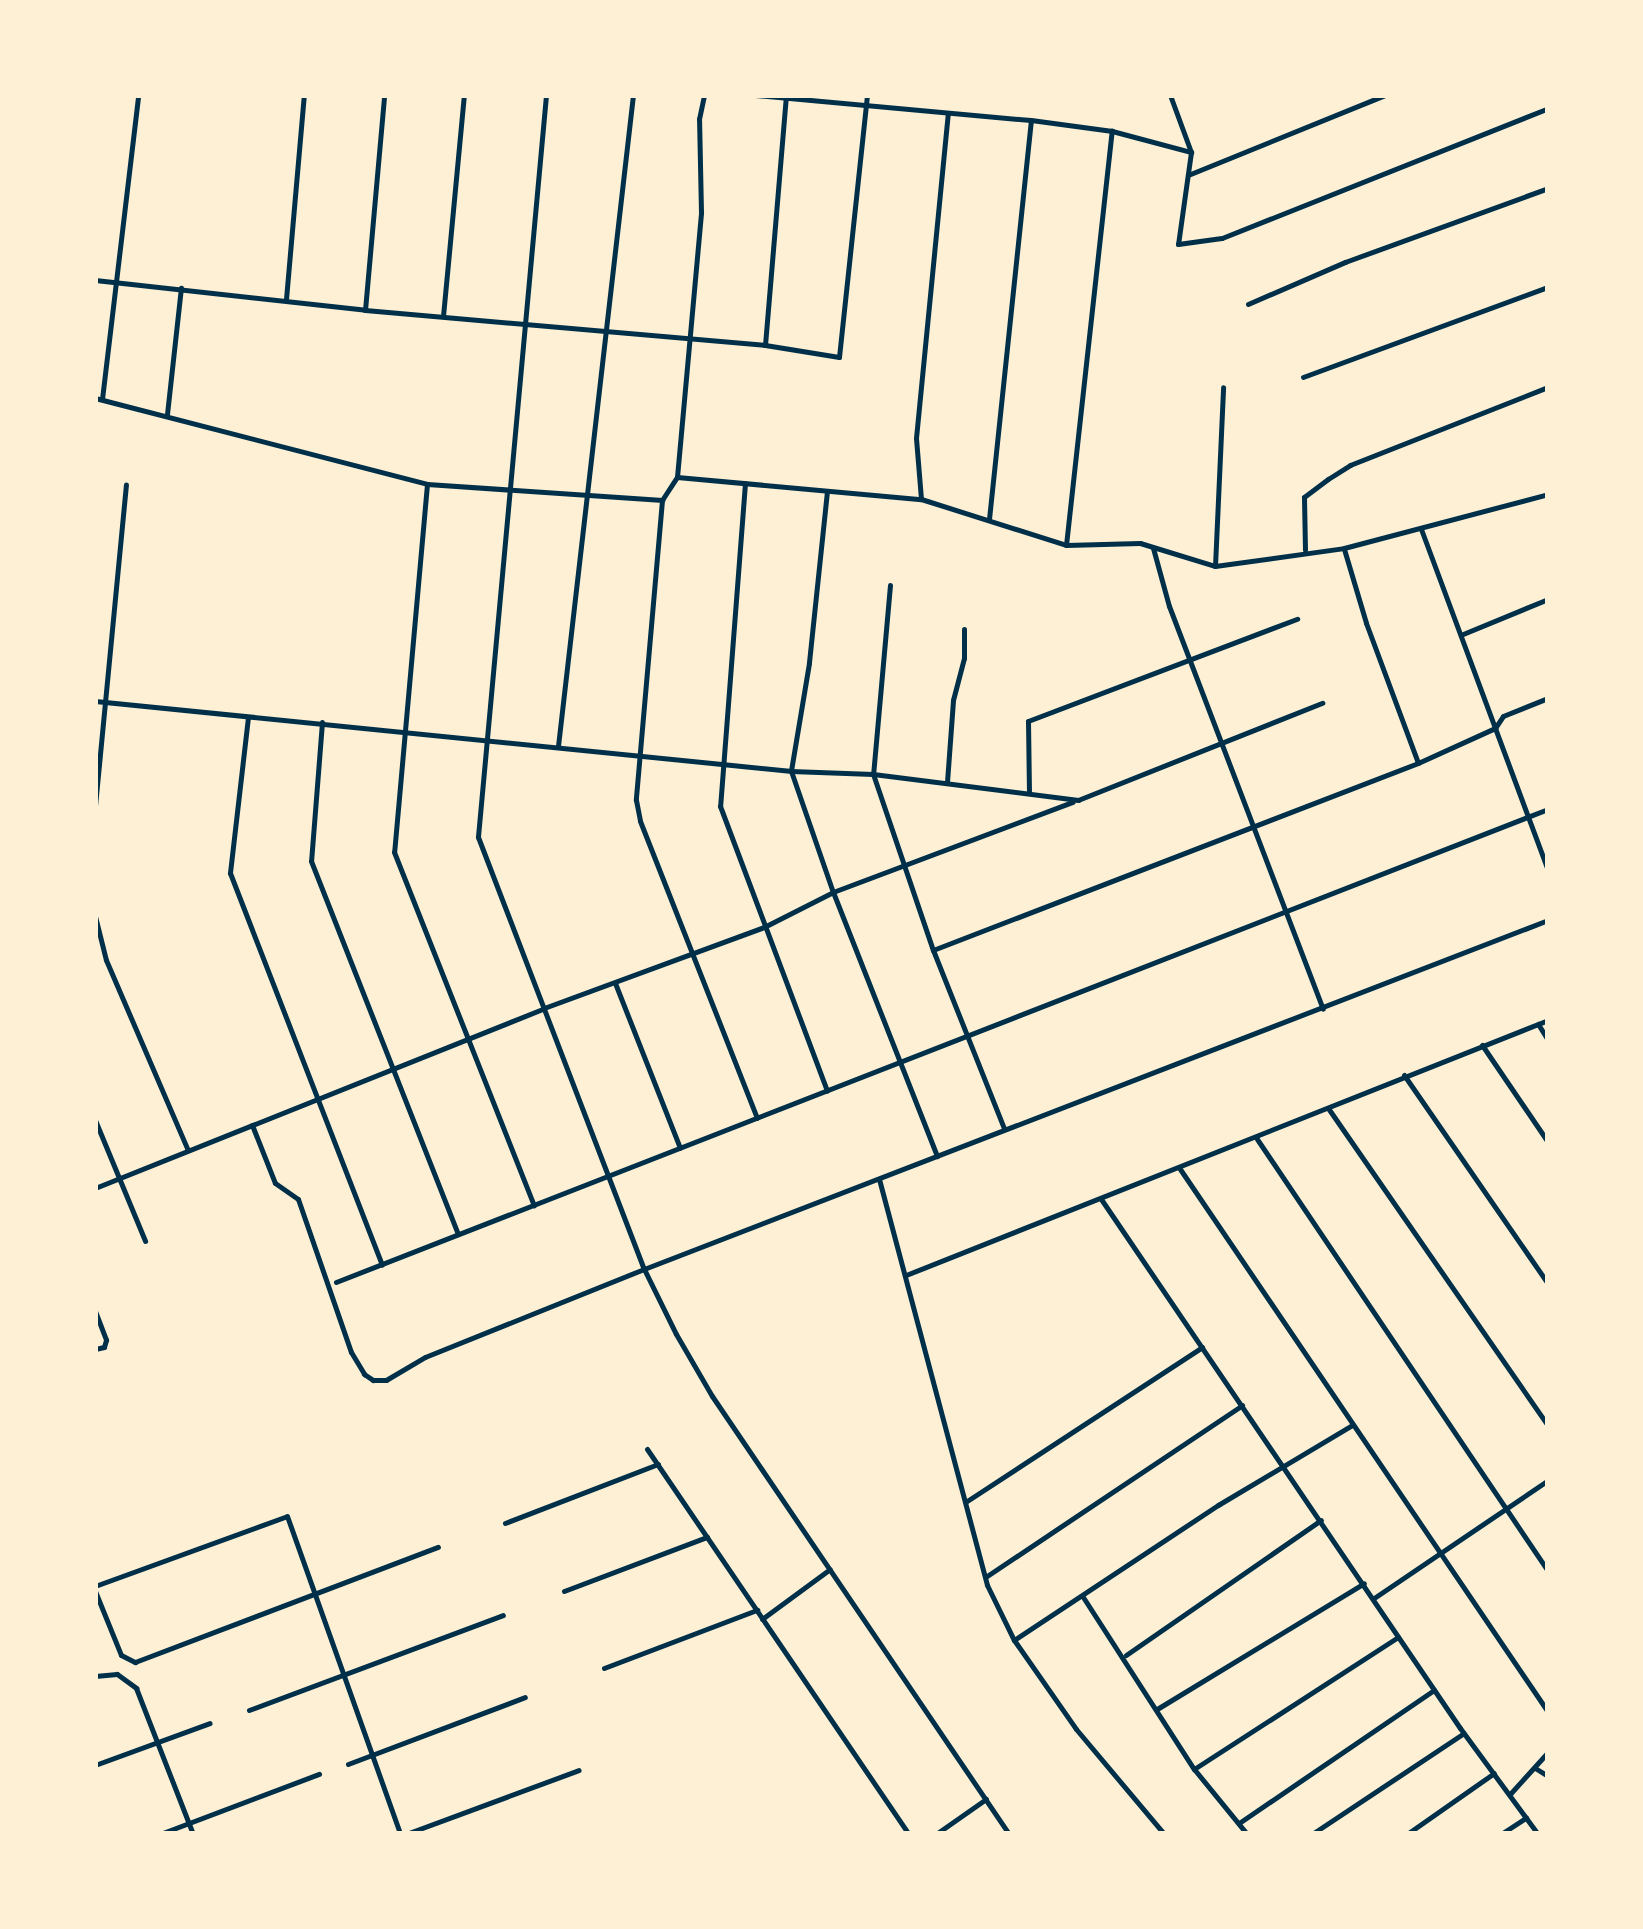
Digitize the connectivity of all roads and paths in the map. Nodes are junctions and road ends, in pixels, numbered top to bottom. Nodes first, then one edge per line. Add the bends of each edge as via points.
1 (138, 95) edge
2 (304, 95) edge
3 (384, 95) edge
4 (464, 95) edge
5 (546, 95) edge
6 (633, 95) edge
7 (704, 95) edge
8 (755, 95) edge
9 (866, 95) edge
10 (1170, 95) edge
11 (1384, 95) edge
12 (786, 98) edge
13 (866, 106) junction
14 (1548, 108) edge
15 (948, 114) junction
16 (1031, 120) junction
17 (1112, 132) junction
18 (1191, 152) junction
19 (1188, 175) junction
20 (1548, 188) edge
21 (95, 280) edge
22 (117, 282) junction
23 (1548, 287) edge
24 (182, 288) junction
25 (286, 299) junction
26 (1248, 304) dead end
27 (365, 310) junction
28 (443, 316) junction
29 (524, 324) junction
30 (604, 330) junction
31 (688, 340) junction
32 (765, 345) junction
33 (1303, 377) dead end
34 (1223, 386) dead end
35 (1548, 386) edge
36 (98, 399) edge
37 (167, 414) junction
38 (677, 477) junction
39 (745, 483) junction
40 (126, 484) dead end
41 (427, 484) junction
42 (510, 488) junction
43 (827, 490) junction
44 (590, 494) junction
45 (1548, 494) edge
46 (922, 499) junction
47 (662, 500) junction
48 (988, 518) junction
49 (1422, 529) junction
50 (1066, 544) junction
51 (1153, 548) junction
52 (1344, 548) junction
53 (1305, 551) junction
54 (1215, 566) junction
55 (890, 584) dead end
56 (1548, 599) edge
57 (1298, 618) dead end
58 (964, 629) dead end
59 (1464, 634) junction
60 (1189, 656) junction
61 (1548, 698) edge
62 (95, 701) edge
63 (107, 702) junction
64 (1322, 703) dead end
65 (248, 716) junction
66 (322, 722) junction
67 (1495, 728) junction
68 (404, 731) junction
69 (486, 739) junction
70 (1221, 741) junction
71 (558, 746) junction
72 (639, 753) junction
73 (720, 762) junction
74 (1418, 763) junction
75 (792, 771) junction
76 (873, 774) junction
77 (947, 782) junction
78 (1029, 793) junction
79 (1078, 800) junction
80 (95, 806) edge
81 (1548, 809) edge
82 (1526, 818) junction
83 (1254, 830) junction
84 (903, 866) junction
85 (1548, 870) edge
86 (832, 892) junction
87 (1286, 911) junction
88 (95, 916) edge
89 (1547, 919) edge
90 (764, 927) junction
91 (933, 950) junction
92 (691, 954) junction
93 (615, 982) junction
94 (544, 1008) junction
95 (1323, 1009) junction
96 (1548, 1020) edge
97 (1538, 1024) junction
98 (968, 1035) junction
99 (466, 1039) junction
100 (1548, 1040) edge
101 (1482, 1046) junction
102 (899, 1062) junction
103 (393, 1068) junction
104 (1404, 1075) junction
105 (826, 1090) junction
106 (318, 1098) junction
107 (1328, 1108) junction
108 (757, 1118) junction
109 (95, 1120) edge
110 (252, 1125) junction
111 (1004, 1128) junction
112 (1257, 1139) junction
113 (1548, 1142) edge
114 (680, 1148) junction
115 (188, 1150) junction
116 (937, 1156) junction
117 (1180, 1169) junction
118 (610, 1176) junction
119 (118, 1178) junction
120 (879, 1179) junction
121 (95, 1188) edge
122 (1101, 1199) junction
123 (534, 1205) junction
124 (458, 1234) junction
125 (145, 1242) dead end
126 (382, 1264) junction
127 (644, 1270) junction
128 (906, 1276) junction
129 (336, 1282) dead end
130 (1548, 1284) edge
131 (95, 1311) edge
132 (1202, 1347) junction
133 (95, 1350) edge
134 (1242, 1405) junction
135 (1352, 1425) junction
136 (1548, 1426) edge
137 (647, 1448) dead end
138 (658, 1464) junction
139 (1285, 1467) junction
140 (1548, 1480) edge
141 (966, 1501) junction
142 (1506, 1508) junction
143 (1321, 1520) junction
144 (505, 1523) dead end
145 (707, 1537) junction
146 (438, 1547) dead end
147 (1438, 1553) junction
148 (830, 1569) junction
149 (1548, 1571) edge
150 (986, 1576) junction
151 (1364, 1583) junction
152 (95, 1589) edge
153 (564, 1591) dead end
154 (314, 1594) junction
155 (1083, 1597) junction
156 (1374, 1598) junction
157 (757, 1610) junction
158 (503, 1615) dead end
159 (762, 1619) junction
160 (1399, 1637) junction
161 (1014, 1640) junction
162 (1124, 1655) junction
163 (604, 1668) dead end
164 (343, 1675) junction
165 (95, 1676) edge
166 (1434, 1690) junction
167 (525, 1697) dead end
168 (1158, 1709) junction
169 (248, 1710) dead end
170 (1548, 1712) edge
171 (210, 1723) dead end
172 (1464, 1733) junction
173 (158, 1742) junction
174 (1548, 1752) edge
175 (372, 1755) junction
176 (348, 1764) dead end
177 (95, 1765) edge
178 (1535, 1768) junction
179 (1194, 1769) junction
180 (579, 1770) dead end
181 (1494, 1773) junction
182 (319, 1774) dead end
183 (1548, 1776) edge
184 (1510, 1794) junction
185 (986, 1799) junction
186 (1526, 1818) junction
187 (1239, 1823) junction
188 (189, 1824) junction
189 (1160, 1833) edge
190 (160, 1834) edge
191 (193, 1834) edge
192 (403, 1834) edge
193 (908, 1834) edge
194 (936, 1834) edge
195 (1009, 1834) edge
196 (1248, 1834) edge
197 (1312, 1834) edge
198 (1407, 1834) edge
199 (1501, 1834) edge
200 (1538, 1834) edge

1 - 22 street
2 - 25 street
3 - 27 street
4 - 28 street
5 - 29 street
6 - 30 street
7 - 31 street
8 - 12 street
9 - 13 street
10 - 18 street
11 - 19 street
12 - 13 street
12 - 32 street
13 - 15 street
13 - 32 street via 842,352
14 - 19 street via 1222,238 1178,244
15 - 16 street
15 - 46 street via 917,420
16 - 17 street
16 - 48 street
17 - 18 street
17 - 50 street
18 - 19 street
20 - 26 street
21 - 22 street
22 - 24 street
22 - 36 street
23 - 33 street
24 - 25 street
24 - 37 street
25 - 27 street
27 - 28 street
28 - 29 street
29 - 30 street
29 - 42 street
30 - 31 street
30 - 44 street
31 - 32 street
31 - 38 street
34 - 54 street
35 - 53 street via 1350,465 1304,497
36 - 37 street
37 - 41 street
38 - 39 street
38 - 47 street
39 - 43 street
39 - 73 street
40 - 63 street
41 - 42 street
41 - 68 street
42 - 44 street
42 - 69 street
43 - 46 street
43 - 75 street
44 - 47 street
44 - 71 street
45 - 49 street
46 - 48 street
47 - 72 street
48 - 50 street
49 - 52 street
49 - 59 street
50 - 51 street
51 - 54 street
51 - 60 street
52 - 53 street
52 - 74 street
53 - 54 street
55 - 76 street
56 - 59 street
57 - 60 street
58 - 77 street
59 - 67 street
60 - 70 street
60 - 78 street via 1028,721
61 - 67 street via 1503,716
62 - 63 street
63 - 65 street
63 - 80 street
64 - 70 street
65 - 66 street
65 - 106 street via 230,873
66 - 68 street
66 - 103 street via 312,860
67 - 74 street
67 - 82 street
68 - 69 street
68 - 99 street via 394,852
69 - 71 street
69 - 94 street via 478,837
70 - 79 street
70 - 83 street
71 - 72 street
72 - 73 street
72 - 92 street via 640,821
73 - 75 street
73 - 90 street via 724,826
74 - 83 street
75 - 76 street
75 - 86 street
76 - 77 street
76 - 84 street
77 - 78 street
78 - 79 street
79 - 84 street
81 - 82 street
82 - 85 street
82 - 87 street
83 - 87 street
83 - 91 street
84 - 86 street
84 - 91 street
86 - 90 street
86 - 102 street
87 - 95 street
87 - 98 street
88 - 115 street via 106,960
89 - 95 street
90 - 92 street
90 - 105 street
91 - 98 street
92 - 93 street
92 - 108 street
93 - 94 street
93 - 114 street
94 - 99 street
94 - 118 street
95 - 111 street
96 - 97 street
97 - 100 street
97 - 101 street
98 - 102 street
98 - 111 street
99 - 103 street
99 - 123 street
101 - 104 street
101 - 113 street
102 - 105 street
102 - 116 street
103 - 106 street
103 - 124 street
104 - 107 street
104 - 130 street
105 - 108 street
106 - 110 street
106 - 126 street
107 - 112 street
107 - 136 street
108 - 114 street
109 - 119 street
110 - 115 street
110 - 127 street via 275,1182 298,1199 338,1322 373,1380
111 - 116 street
112 - 117 street
112 - 142 street
114 - 118 street
115 - 119 street
116 - 120 street
117 - 122 street
117 - 135 street
118 - 123 street
118 - 127 street
119 - 121 street
119 - 125 street
120 - 127 street
120 - 128 street
122 - 128 street
122 - 132 street
123 - 124 street
124 - 126 street
126 - 129 street
127 - 148 street via 712,1396
128 - 141 street
131 - 133 street via 106,1340
132 - 134 street
132 - 141 street
134 - 139 street
134 - 150 street
135 - 139 street
135 - 147 street
137 - 138 street
138 - 144 street
138 - 145 street
139 - 143 street
139 - 155 street
140 - 142 street
141 - 150 street
142 - 147 street
142 - 149 street
143 - 151 street
143 - 162 street
145 - 153 street
145 - 157 street
146 - 154 street
147 - 156 street
147 - 170 street
148 - 159 street
148 - 185 street
150 - 161 street
151 - 156 street
151 - 168 street
152 - 154 street via 121,1656 135,1662
152 - 154 street via 287,1516
154 - 164 street
155 - 161 street
155 - 162 street
156 - 160 street
157 - 159 street
157 - 163 street
158 - 164 street
159 - 193 street
160 - 166 street
160 - 179 street
161 - 189 street
162 - 168 street
164 - 169 street
164 - 175 street
165 - 173 street via 117,1674 136,1688
166 - 172 street
166 - 187 street
167 - 175 street
168 - 179 street
171 - 173 street
172 - 181 street
172 - 197 street
173 - 177 street
173 - 188 street
174 - 178 street
175 - 176 street
175 - 192 street
178 - 183 street
178 - 184 street
179 - 187 street
180 - 192 street
181 - 184 street
181 - 198 street
182 - 188 street
184 - 186 street
185 - 194 street
185 - 195 street
186 - 199 street
186 - 200 street
187 - 196 street
188 - 190 street
188 - 191 street

